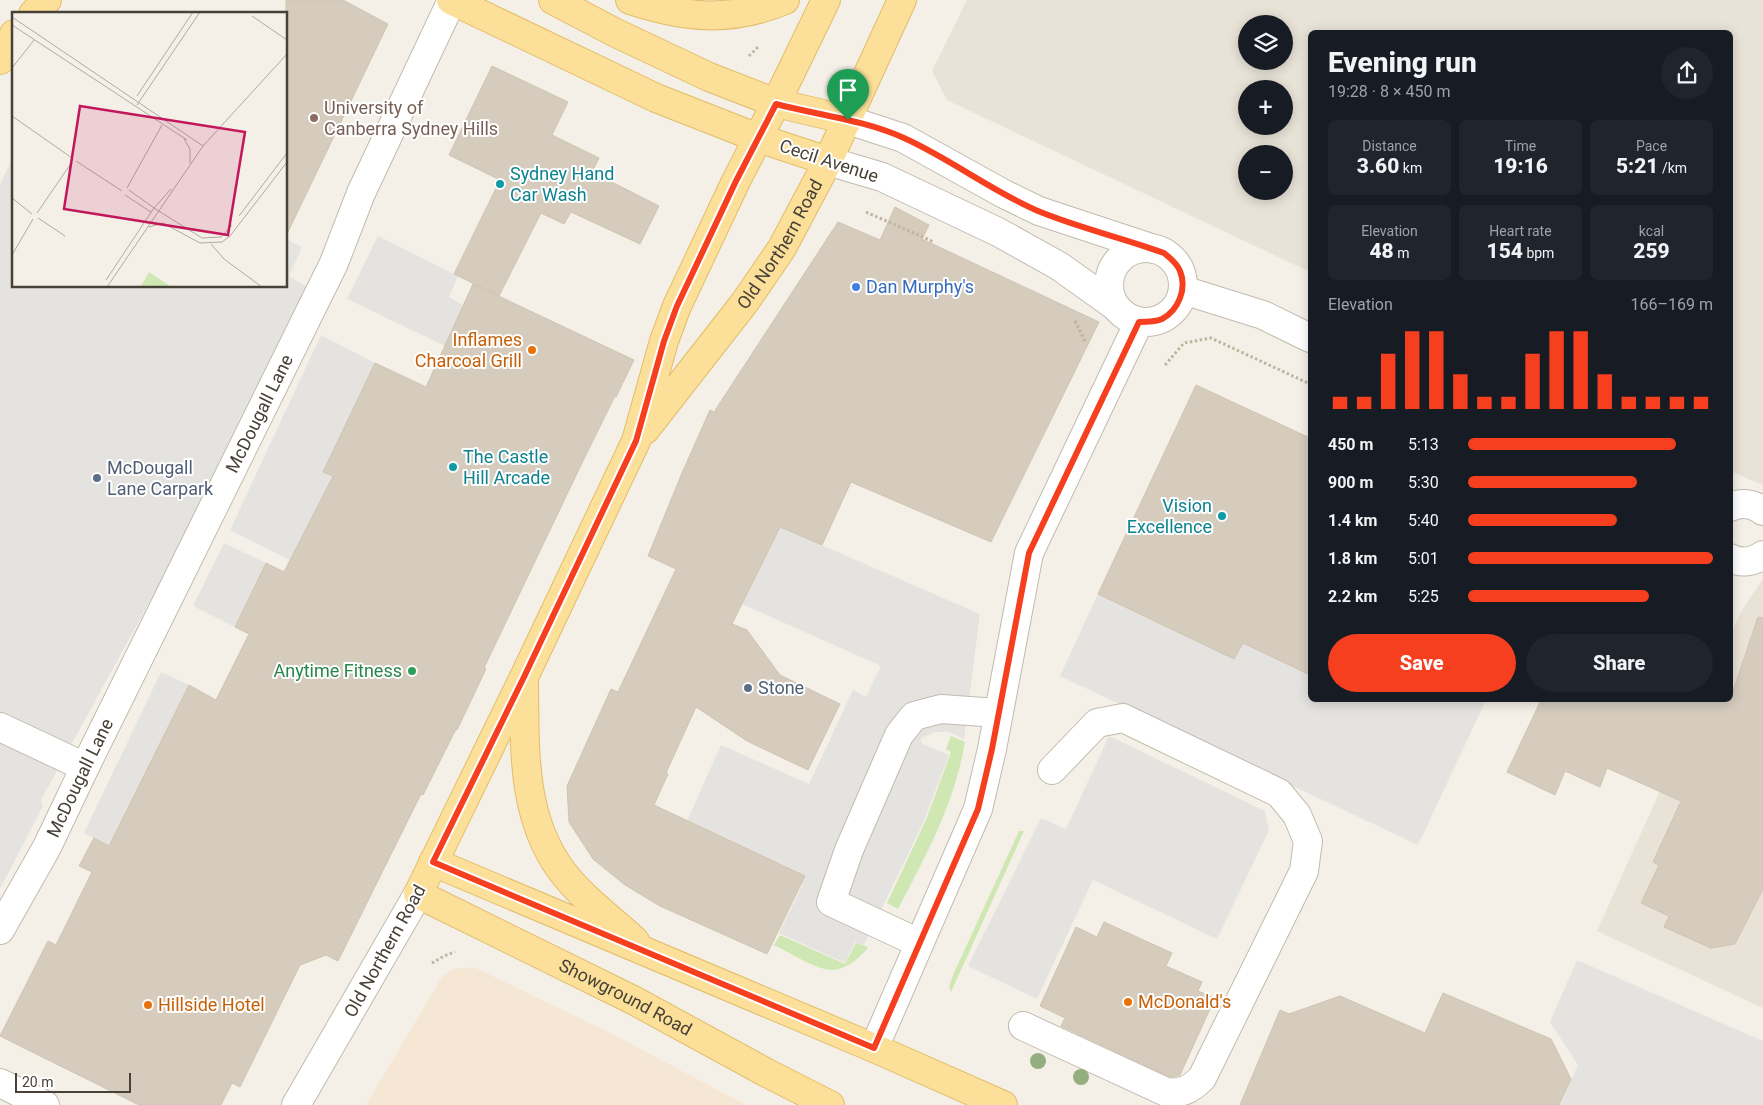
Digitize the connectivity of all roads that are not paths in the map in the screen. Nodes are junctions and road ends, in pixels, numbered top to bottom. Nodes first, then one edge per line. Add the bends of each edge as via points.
1 (47, 0) edge
2 (451, 0) edge
3 (553, 0) edge
4 (630, 0) edge
5 (785, 0) edge
6 (826, 0) edge
7 (902, 0) edge
8 (35, 12) edge
9 (12, 38) edge
10 (0, 60) edge
11 (776, 104) junction
12 (848, 120) junction
13 (758, 138) junction
14 (828, 161) junction
15 (1154, 249) junction
16 (1182, 290) junction
17 (1114, 306) junction
18 (1139, 322) junction
19 (1308, 337) edge
20 (636, 441) junction
21 (1762, 505) edge
22 (1733, 506) edge
23 (1763, 555) edge
24 (1733, 559) edge
25 (524, 677) junction
26 (998, 713) junction
27 (0, 727) edge
28 (85, 767) junction
29 (1052, 770) dead end
30 (433, 862) junction
31 (418, 894) junction
32 (0, 930) edge
33 (920, 943) junction
34 (651, 955) junction
35 (1023, 1026) dead end
36 (874, 1048) junction
37 (0, 1082) edge
38 (45, 1105) edge
39 (296, 1105) edge
40 (830, 1105) edge
41 (1003, 1105) edge

1 - 8 main road
2 - 13 main road, Cecil Avenue via 656,98
2 - 28 street, McDougall Lane via 361,193 334,263
3 - 11 main road via 709,77
4 - 5 main road via 683,14 707,16 752,12
6 - 11 main road, Old Northern Road
7 - 12 main road, Old Northern Road
9 - 10 main road
11 - 12 main road
11 - 13 main road, Old Northern Road
12 - 14 main road, Old Northern Road
12 - 15 street via 903,138 1039,211
13 - 14 main road, Cecil Avenue
13 - 20 main road, Old Northern Road via 677,306
14 - 17 street, Cecil Avenue via 882,177 998,232 1059,266
14 - 20 main road, Old Northern Road via 782,248
15 - 16 street via 1173,260 1179,269
15 - 17 street via 1130,252 1112,269 1108,281
16 - 18 street via 1179,302 1162,319
16 - 19 street via 1263,315
17 - 18 street via 1129,319
18 - 26 street via 1029,553
20 - 25 main road, Old Northern Road
21 - 22 street via 1742,503
23 - 24 street via 1744,562
25 - 30 main road, Old Northern Road
25 - 34 main road via 528,788 541,836 562,871 579,891
26 - 33 street via 978,809
26 - 33 street via 941,709 914,716 898,735 837,884 831,902
27 - 28 street
28 - 32 street, McDougall Lane via 47,847
29 - 35 street via 1097,722 1123,718 1279,793 1297,815 1308,840 1304,870 1202,1078 1192,1088 1166,1092
30 - 31 main road, Old Northern Road
30 - 34 main road
31 - 39 street, Old Northern Road
31 - 40 main road, Showground Road via 634,1000
33 - 36 street
34 - 36 main road
36 - 41 main road
37 - 38 street

